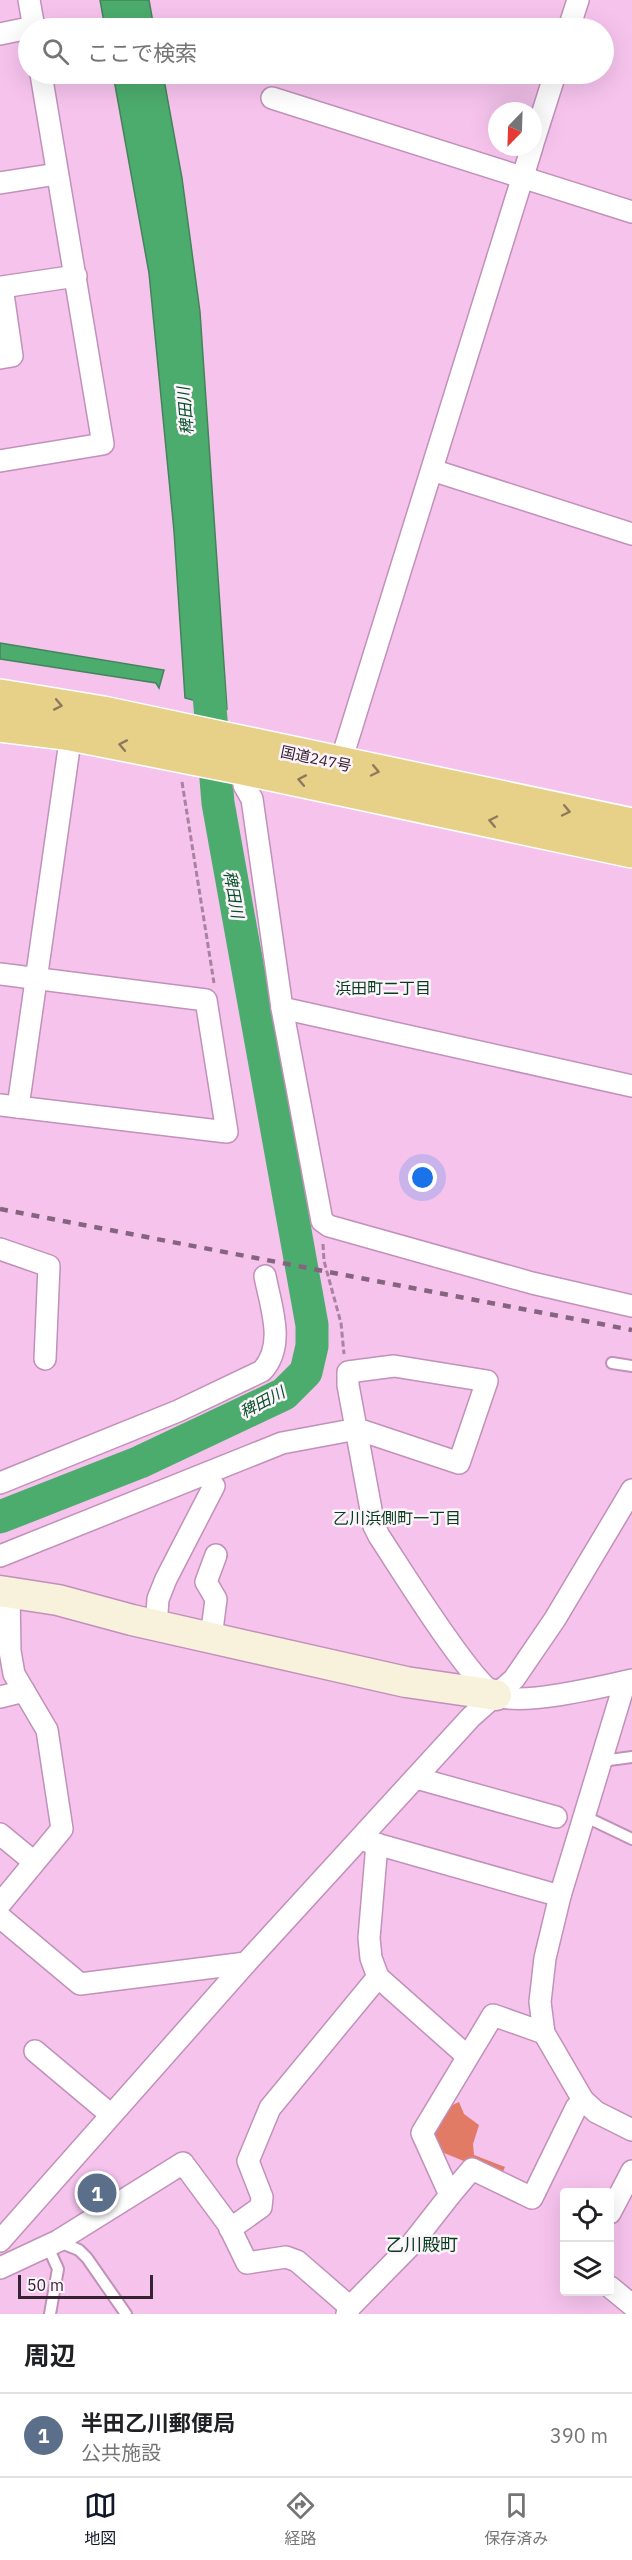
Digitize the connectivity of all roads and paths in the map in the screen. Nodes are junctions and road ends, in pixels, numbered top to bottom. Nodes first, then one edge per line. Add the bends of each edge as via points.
1 (29, 0) edge
2 (578, 0) edge
3 (32, 18) edge
4 (572, 18) edge
5 (18, 30) edge
6 (0, 33) edge
7 (43, 84) edge
8 (552, 84) edge
9 (272, 99) dead end
10 (542, 115) edge
11 (529, 156) edge
12 (57, 174) junction
13 (522, 177) junction
14 (0, 183) edge
15 (632, 212) edge
16 (76, 276) junction
17 (1, 287) edge
18 (0, 358) edge
19 (0, 461) edge
20 (432, 470) junction
21 (632, 534) edge
22 (0, 696) edge
23 (0, 725) edge
24 (71, 734) junction
25 (180, 756) junction
26 (239, 759) junction
27 (337, 776) junction
28 (632, 825) edge
29 (632, 851) edge
30 (0, 974) edge
31 (35, 978) junction
32 (206, 1000) junction
33 (282, 1008) junction
34 (632, 1086) edge
35 (9, 1106) edge
36 (322, 1221) junction
37 (0, 1249) edge
38 (265, 1276) dead end
39 (632, 1306) edge
40 (45, 1359) dead end
41 (612, 1363) dead end
42 (632, 1366) edge
43 (348, 1372) junction
44 (357, 1429) junction
45 (0, 1483) edge
46 (214, 1486) dead end
47 (632, 1490) edge
48 (216, 1555) dead end
49 (0, 1556) edge
50 (5, 1591) edge
51 (156, 1626) junction
52 (211, 1638) junction
53 (628, 1681) edge
54 (24, 1691) junction
55 (496, 1695) junction
56 (0, 1697) edge
57 (632, 1757) edge
58 (602, 1761) junction
59 (416, 1778) junction
60 (556, 1817) dead end
61 (586, 1817) junction
62 (0, 1834) edge
63 (632, 1839) edge
64 (368, 1841) junction
65 (34, 1862) junction
66 (560, 1896) junction
67 (0, 1904) edge
68 (0, 1917) edge
69 (246, 1963) junction
70 (378, 1977) junction
71 (544, 2033) junction
72 (34, 2051) dead end
73 (467, 2056) junction
74 (583, 2100) junction
75 (110, 2115) junction
76 (632, 2130) edge
77 (632, 2171) edge
78 (450, 2195) junction
79 (614, 2204) edge
80 (230, 2229) junction
81 (0, 2241) edge
82 (53, 2244) junction
83 (0, 2268) edge
84 (614, 2291) edge
85 (632, 2305) edge
86 (349, 2310) edge
87 (50, 2314) edge
88 (126, 2314) edge

1 - 3 street
2 - 4 street
5 - 6 street
7 - 12 street
8 - 10 street
9 - 13 street
11 - 13 street
12 - 14 street
12 - 16 street
13 - 15 street
13 - 20 street
16 - 17 street
16 - 19 street via 103,444
17 - 18 street via 12,356
20 - 21 street
20 - 27 street
22 -> 25 highway, 国道247号 via 45,703
23 - 24 highway, 国道247号
25 -> 24 highway, 国道247号
24 - 31 street
25 - 26 highway, 国道247号
25 - 32 path via 216,999
26 - 27 highway, 国道247号
26 - 33 street via 252,799
27 -> 28 highway, 国道247号
29 -> 27 highway, 国道247号
30 - 31 street
31 - 32 street
31 - 35 street
32 - 35 street via 227,1132
33 - 34 street
33 - 36 street
36 - 39 street via 532,1283
36 - 43 path via 324,1261
37 - 40 street via 49,1266
38 - 45 street via 276,1342 271,1362 262,1371 178,1411
41 - 42 lane
43 - 44 street
43 - 44 street via 394,1366 487,1381 459,1463
44 - 49 street via 267,1447
44 - 55 street via 379,1536 473,1673
46 - 51 street via 162,1589
47 - 55 street via 555,1619 514,1679
48 - 52 street via 206,1582 216,1599
50 - 51 street via 58,1600
50 - 54 street via 10,1651
51 - 52 street
52 - 55 street via 406,1682
53 - 55 street via 533,1698
53 - 58 street
54 - 56 street
54 - 65 street via 47,1730 62,1829
55 - 59 street
57 - 58 lane
58 - 61 street
59 - 60 street
59 - 64 street
61 - 63 lane
61 - 66 street
62 - 65 street
64 - 66 street
64 - 69 street
64 - 70 street via 369,1938
65 - 67 street
66 - 71 street via 545,1958 540,2002
68 - 69 street via 80,1984
69 - 75 street
70 - 73 street
70 - 80 street via 270,2108 248,2160 262,2197 261,2207
71 - 73 street via 493,2014
71 - 74 street
72 - 75 street
73 - 78 street via 422,2133
74 - 76 street via 596,2112
74 - 78 street via 532,2198 472,2169
75 - 81 street
77 - 79 street
78 - 86 street via 410,2246
80 - 82 street via 183,2163
80 - 86 street via 247,2263 286,2257 297,2261
82 - 83 street
82 - 87 lane via 58,2269
82 - 88 lane via 79,2250
84 - 85 street

